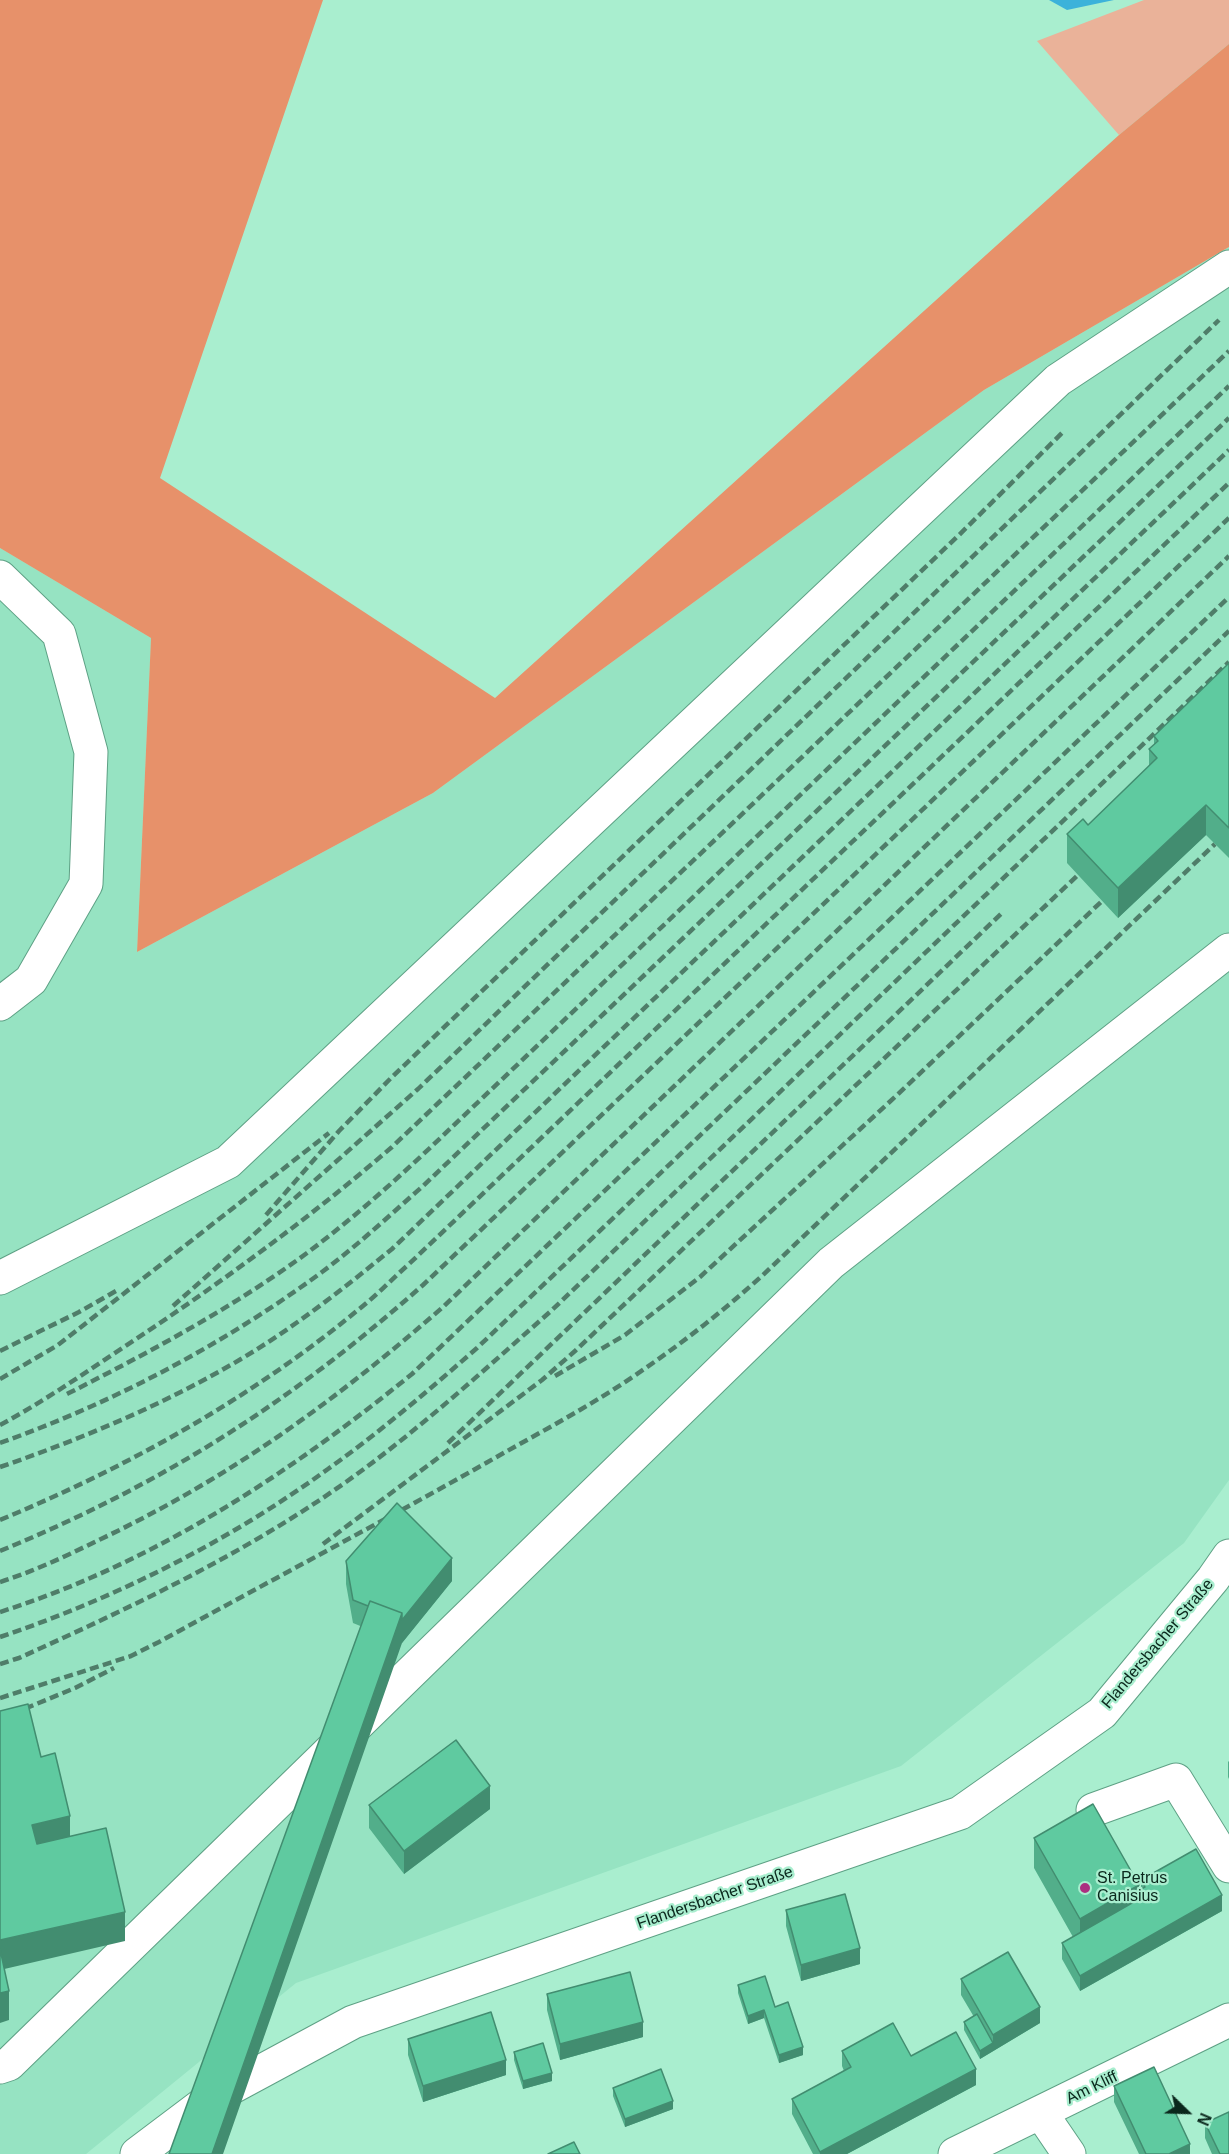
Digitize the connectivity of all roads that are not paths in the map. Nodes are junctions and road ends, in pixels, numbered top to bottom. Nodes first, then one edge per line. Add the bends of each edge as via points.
1 (1229, 267) edge
2 (0, 578) edge
3 (1229, 950) edge
4 (0, 1004) edge
5 (0, 1278) edge
6 (1229, 1556) edge
7 (1094, 1810) edge
8 (1229, 1866) edge
9 (1229, 2020) edge
10 (0, 2067) edge
11 (1041, 2113) junction
12 (137, 2154) edge
13 (955, 2154) edge
14 (1069, 2154) edge

1 - 5 street via 1058,380 228,1162
2 - 4 street via 59,634 91,752 86,884 31,980
3 - 10 street via 831,1263 9,2064
6 - 12 street, Flandersbacher Straße via 1101,1713 960,1813 353,2022 210,2099
7 - 8 street via 1176,1780
9 - 11 street, Am Kliff
11 - 13 street, Am Kliff
11 - 14 street

